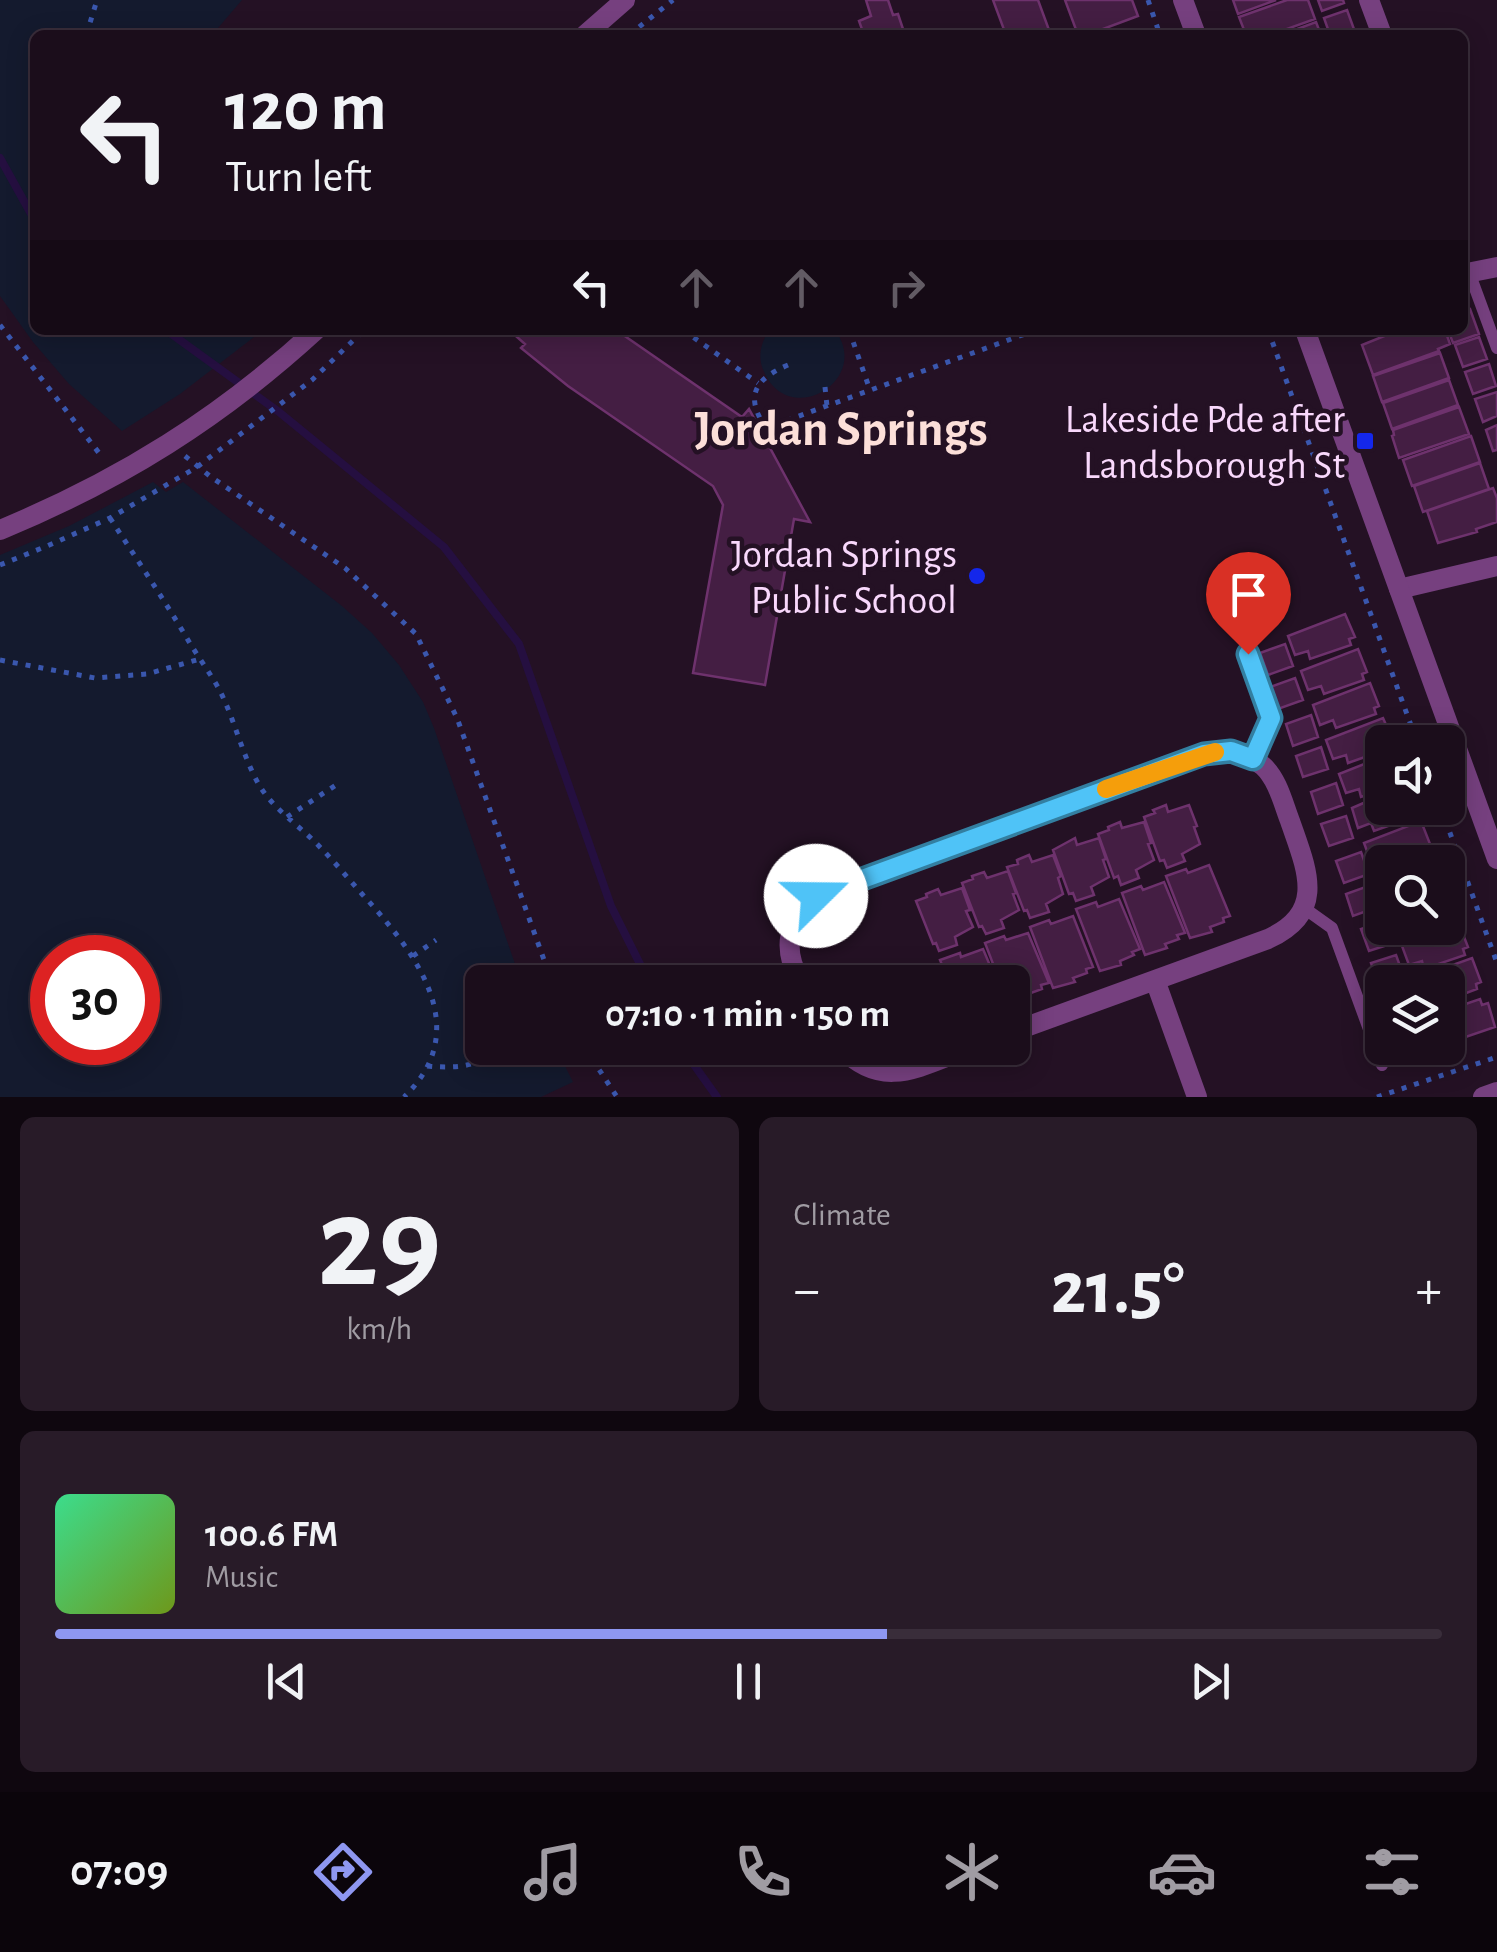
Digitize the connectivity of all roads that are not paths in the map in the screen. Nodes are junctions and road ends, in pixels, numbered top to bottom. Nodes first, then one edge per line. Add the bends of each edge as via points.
1 (625, 0) edge
2 (1183, 0) edge
3 (1369, 0) edge
4 (592, 30) edge
5 (1194, 30) edge
6 (1380, 30) edge
7 (1468, 267) edge
8 (1497, 267) edge
9 (1468, 275) edge
10 (311, 335) edge
11 (1307, 335) edge
12 (1497, 348) edge
13 (0, 530) edge
14 (1497, 566) edge
15 (1399, 589) junction
16 (1248, 654) dead end
17 (1253, 759) junction
18 (1497, 858) edge
19 (1304, 908) junction
20 (793, 965) edge
21 (1155, 980) junction
22 (1365, 1018) edge
23 (1030, 1025) edge
24 (862, 1065) edge
25 (921, 1065) edge
26 (1497, 1092) edge
27 (1197, 1097) edge
28 (1483, 1097) edge

1 - 4 street
2 - 5 street
3 - 6 street
7 - 8 street
9 - 12 lane
10 - 13 street via 202,423 134,466
11 - 15 street
14 - 15 street
15 - 18 street
16 - 17 lane via 1271,718
17 - 19 street via 1276,784 1303,858 1309,883
17 - 20 street via 1231,751 1204,754 816,896 792,925
19 - 21 street via 1282,933
19 - 22 lane via 1332,928
21 - 23 street
21 - 27 street
24 - 25 street via 893,1073
26 - 28 street

